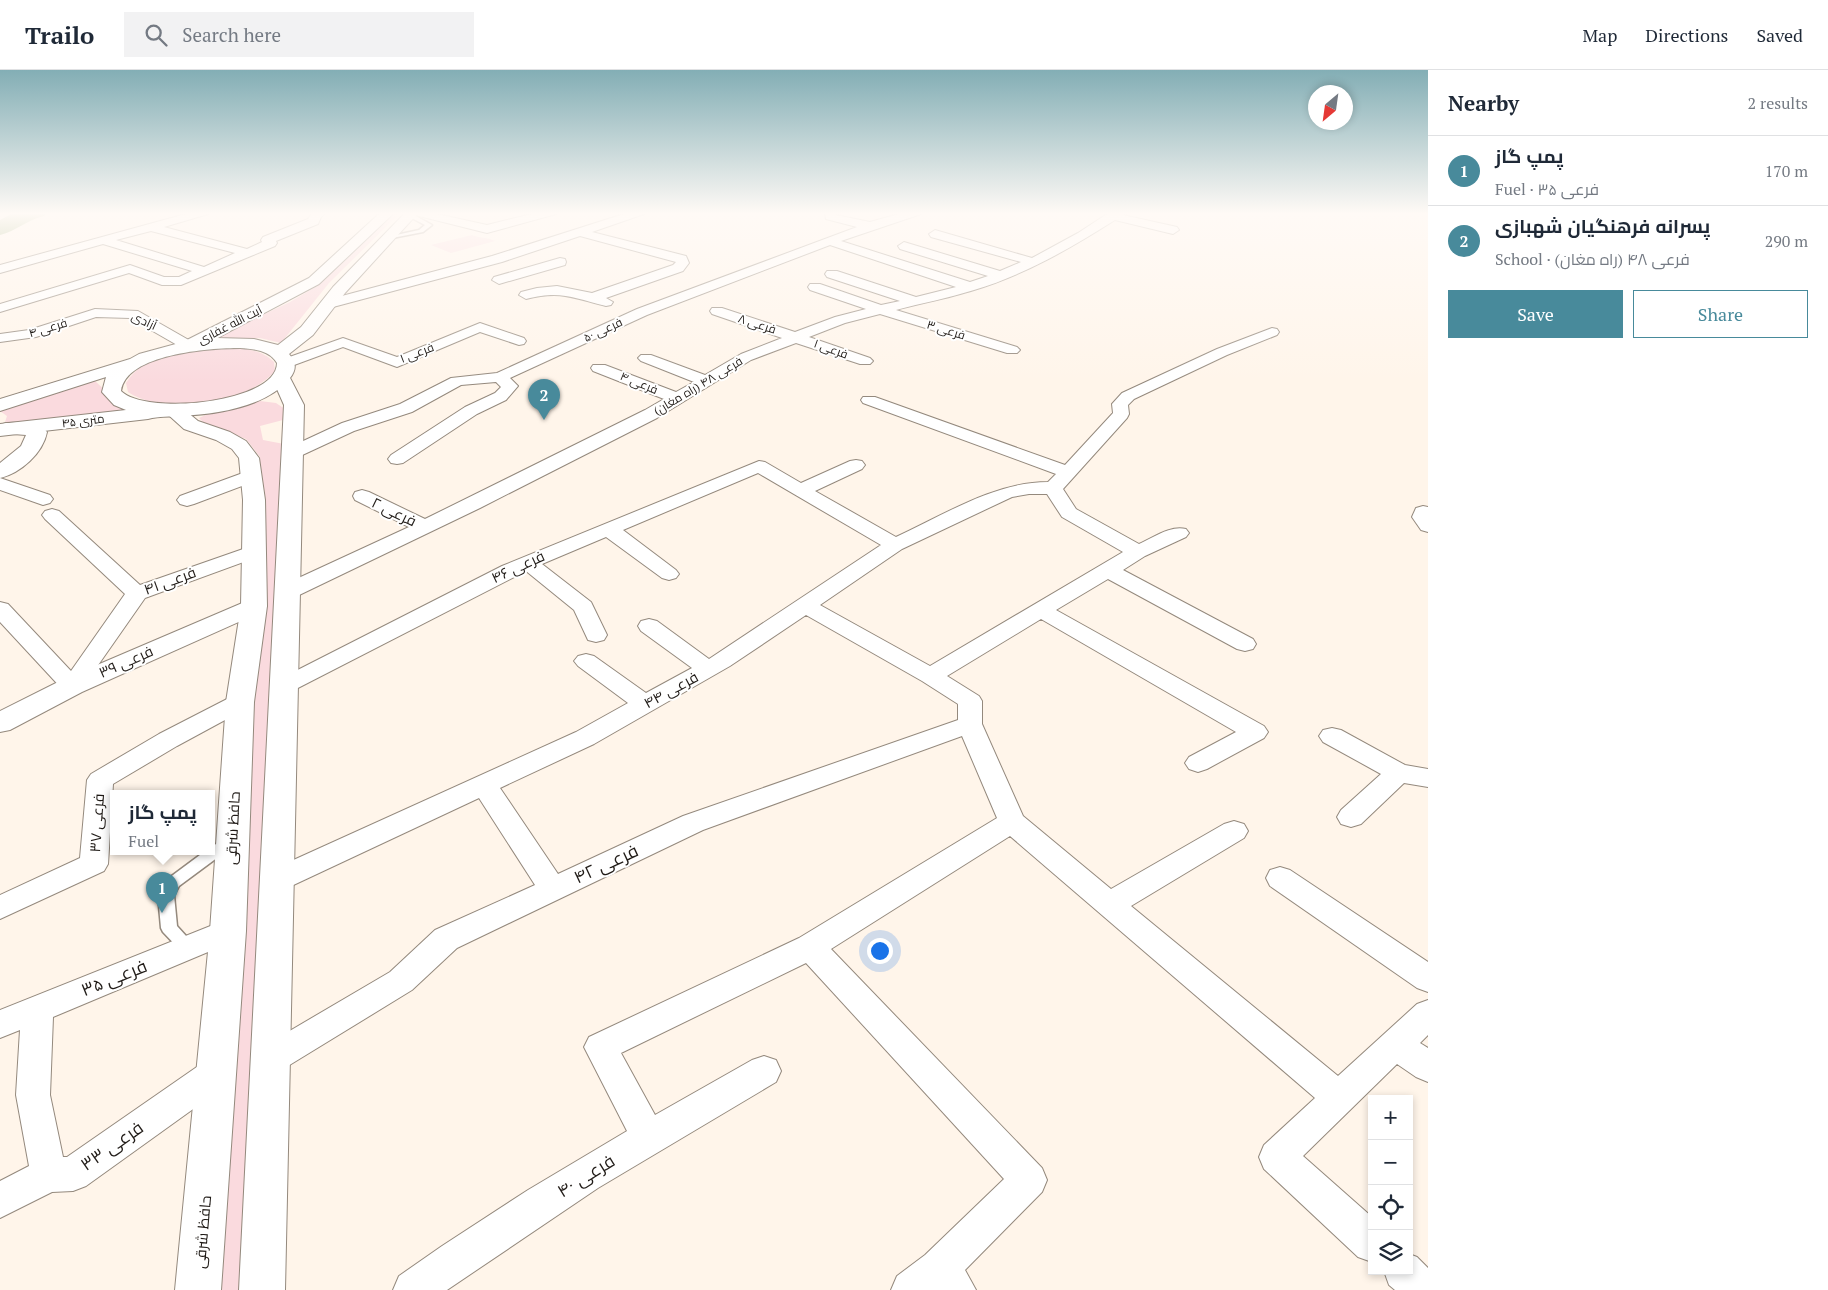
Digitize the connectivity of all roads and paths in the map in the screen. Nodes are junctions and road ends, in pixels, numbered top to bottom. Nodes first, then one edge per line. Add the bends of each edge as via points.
1 (198, 269) edge
2 (210, 269) edge
3 (327, 269) edge
4 (360, 269) edge
5 (460, 269) edge
6 (523, 269) edge
7 (535, 269) edge
8 (675, 269) edge
9 (759, 269) edge
10 (916, 269) edge
11 (980, 269) edge
12 (1015, 269) edge
13 (205, 271) junction
14 (528, 271) junction
15 (832, 274) dead end
16 (1000, 275) junction
17 (499, 280) dead end
18 (815, 287) dead end
19 (972, 287) junction
20 (56, 291) junction
21 (0, 292) edge
22 (526, 295) dead end
23 (592, 298) junction
24 (22, 300) junction
25 (915, 301) junction
26 (328, 304) junction
27 (0, 308) edge
28 (882, 310) junction
29 (717, 311) dead end
30 (642, 312) junction
31 (95, 313) junction
32 (1272, 332) dead end
33 (797, 337) junction
34 (0, 338) edge
35 (519, 341) dead end
36 (189, 346) junction
37 (1012, 350) dead end
38 (145, 358) junction
39 (646, 358) dead end
40 (865, 361) dead end
41 (282, 365) junction
42 (599, 368) dead end
43 (500, 377) junction
44 (707, 380) junction
45 (678, 399) junction
46 (869, 400) dead end
47 (0, 405) edge
48 (170, 411) junction
49 (3, 430) edge
50 (292, 453) junction
51 (397, 459) dead end
52 (856, 465) dead end
53 (0, 472) edge
54 (251, 476) junction
55 (1061, 480) junction
56 (0, 484) edge
57 (801, 490) junction
58 (362, 496) dead end
59 (187, 500) dead end
60 (426, 527) junction
61 (609, 529) junction
62 (1179, 533) dead end
63 (895, 545) junction
64 (253, 552) junction
65 (1138, 552) junction
66 (528, 563) junction
67 (1108, 570) junction
68 (669, 574) dead end
69 (287, 592) junction
70 (137, 593) junction
71 (804, 605) junction
72 (254, 606) junction
73 (0, 609) edge
74 (1040, 610) junction
75 (649, 626) dead end
76 (596, 635) dead end
77 (1245, 644) dead end
78 (586, 661) dead end
79 (708, 669) junction
80 (930, 676) junction
81 (72, 686) junction
82 (284, 686) junction
83 (240, 702) junction
84 (645, 704) junction
85 (0, 723) edge
86 (970, 724) junction
87 (1332, 736) dead end
88 (1198, 763) dead end
89 (1399, 773) junction
90 (1428, 778) edge
91 (483, 784) junction
92 (1351, 817) dead end
93 (1012, 822) junction
94 (1234, 831) dead end
95 (232, 839) junction
96 (215, 852) edge
97 (210, 855) edge
98 (1280, 878) dead end
99 (277, 880) junction
100 (552, 889) junction
101 (1110, 904) junction
102 (0, 908) edge
103 (228, 931) junction
104 (810, 947) junction
105 (188, 948) junction
106 (1428, 979) edge
107 (37, 1009) junction
108 (1428, 1014) edge
109 (0, 1024) edge
110 (1396, 1044) junction
111 (271, 1059) junction
112 (1428, 1067) edge
113 (764, 1071) dead end
114 (216, 1073) junction
115 (1339, 1098) junction
116 (648, 1137) junction
117 (49, 1175) junction
118 (0, 1200) edge
119 (1368, 1239) edge
120 (1407, 1275) edge
121 (935, 1283) edge
122 (198, 1290) edge
123 (262, 1290) edge
124 (414, 1290) edge
125 (1423, 1290) edge

1 - 13 street
2 - 13 street
3 - 36 main road, آیت الله غفاری via 314,281
4 - 26 main road
5 - 26 street
6 - 14 street
7 - 14 street
8 - 23 street
9 - 30 street, فرعی ۵۰
10 - 19 street
11 - 16 street
12 - 16 street, فرعی ۴۸ (راه مغان)
13 - 20 street via 181,281 162,281 130,269
14 - 17 street
15 - 25 street
16 - 19 street, فرعی ۴۸ (راه مغان)
18 - 28 street, فرعی ۳
19 - 25 street, فرعی ۴۸ (راه مغان)
20 - 24 street
20 - 31 street
21 - 24 street
22 - 23 street via 552,288
23 - 30 street
24 - 27 street
25 - 28 street, فرعی ۴۸ (راه مغان)
26 - 41 main road
28 - 33 street, فرعی ۴۸ (راه مغان) via 840,320
28 - 37 street, فرعی ۳
29 - 33 street, فرعی ۸
30 - 43 street, فرعی ۵۰
31 - 34 street, فرعی ۴ via 31,334
31 - 36 street, آزادی via 133,314
32 - 55 street via 1128,396 1120,404 1121,414
33 - 40 street, فرعی ۱
33 - 44 street, فرعی ۴۸ (راه مغان) via 746,357
35 - 41 street, فرعی ۱ via 480,327 397,362 343,342
36 - 38 main road
36 - 41 main road via 211,343 267,348
38 - 47 main road
38 - 48 main road via 125,368 113,380 111,392 120,401 133,406
39 - 44 street
41 - 48 main road via 268,388 248,397 222,405
41 - 50 main road via 294,405
42 - 45 street, فرعی ۴
43 - 50 street, فرعی ۵۰ via 457,381 406,408 348,427
43 - 51 street via 510,386 503,396 483,404
44 - 45 street, فرعی ۴۸ (راه مغان)
45 - 60 street, فرعی ۴۸ (راه مغان)
46 - 55 street
48 - 49 main road, ۴۵ متری
48 - 54 main road, حافظ شرقی via 191,425 239,445 249,458
49 - 53 main road via 37,432 37,440 22,457
50 - 69 main road
52 - 57 street
54 - 59 street
54 - 64 main road, حافظ شرقی
55 - 63 street, فرعی ۴۴ via 1006,493
55 - 65 street via 1069,512
56 - 70 street via 47,507
57 - 61 street, فرعی ۴۶ via 759,466
57 - 63 street
58 - 60 street, فرعی ۲
60 - 69 street, فرعی ۴۸ (راه مغان)
61 - 66 street, فرعی ۴۶
61 - 68 street
62 - 65 street
63 - 71 street, فرعی ۴۴
64 - 70 street, فرعی ۴۱
64 - 72 main road, حافظ شرقی
65 - 67 street
66 - 76 street via 583,607
66 - 82 street, فرعی ۴۶
67 - 74 street
67 - 77 street
69 - 82 main road
70 - 81 street, فرعی ۴۱
71 - 79 street, فرعی ۴۴
71 - 80 street
72 - 81 main road, فرعی ۳۹
72 - 83 main road, حافظ شرقی
73 - 81 street
74 - 80 street
74 - 88 street via 1255,732
75 - 79 street
78 - 84 street
79 - 84 street, فرعی ۴۴
80 - 86 street via 970,701
81 - 85 main road, فرعی ۳۹
82 - 99 main road
83 - 95 main road, حافظ شرقی
83 - 102 street, فرعی ۳۷ via 100,780 94,864
84 - 91 street, فرعی ۴۴ via 585,738
86 - 93 street
86 - 100 street, فرعی ۴۲ via 693,823
87 - 89 street
89 - 90 street
89 - 92 street
91 - 99 street, فرعی ۴۴
91 - 100 street
93 - 101 street
93 - 104 street
94 - 101 street
95 - 96 lane
95 - 103 main road, حافظ شرقی
97 - 105 lane via 174,882 166,895 169,928
98 - 106 street
99 - 111 main road
100 - 111 street, فرعی ۴۲ via 446,939 400,982
101 - 115 street
103 - 105 street, فرعی ۳۵
103 - 114 main road, حافظ شرقی
104 - 116 street via 601,1047
104 - 121 street via 1029,1180
105 - 107 street, فرعی ۳۵
107 - 109 street, فرعی ۳۵
107 - 117 street via 33,1095
108 - 110 street
110 - 112 street
110 - 115 street
111 - 123 main road
113 - 116 street, فرعی ۴۰
114 - 117 street, فرعی ۳۳ via 73,1174
114 - 122 main road, حافظ شرقی
115 - 119 street via 1276,1157
116 - 124 street, فرعی ۴۰ via 556,1194
117 - 118 street, فرعی ۳۳
120 - 125 street

